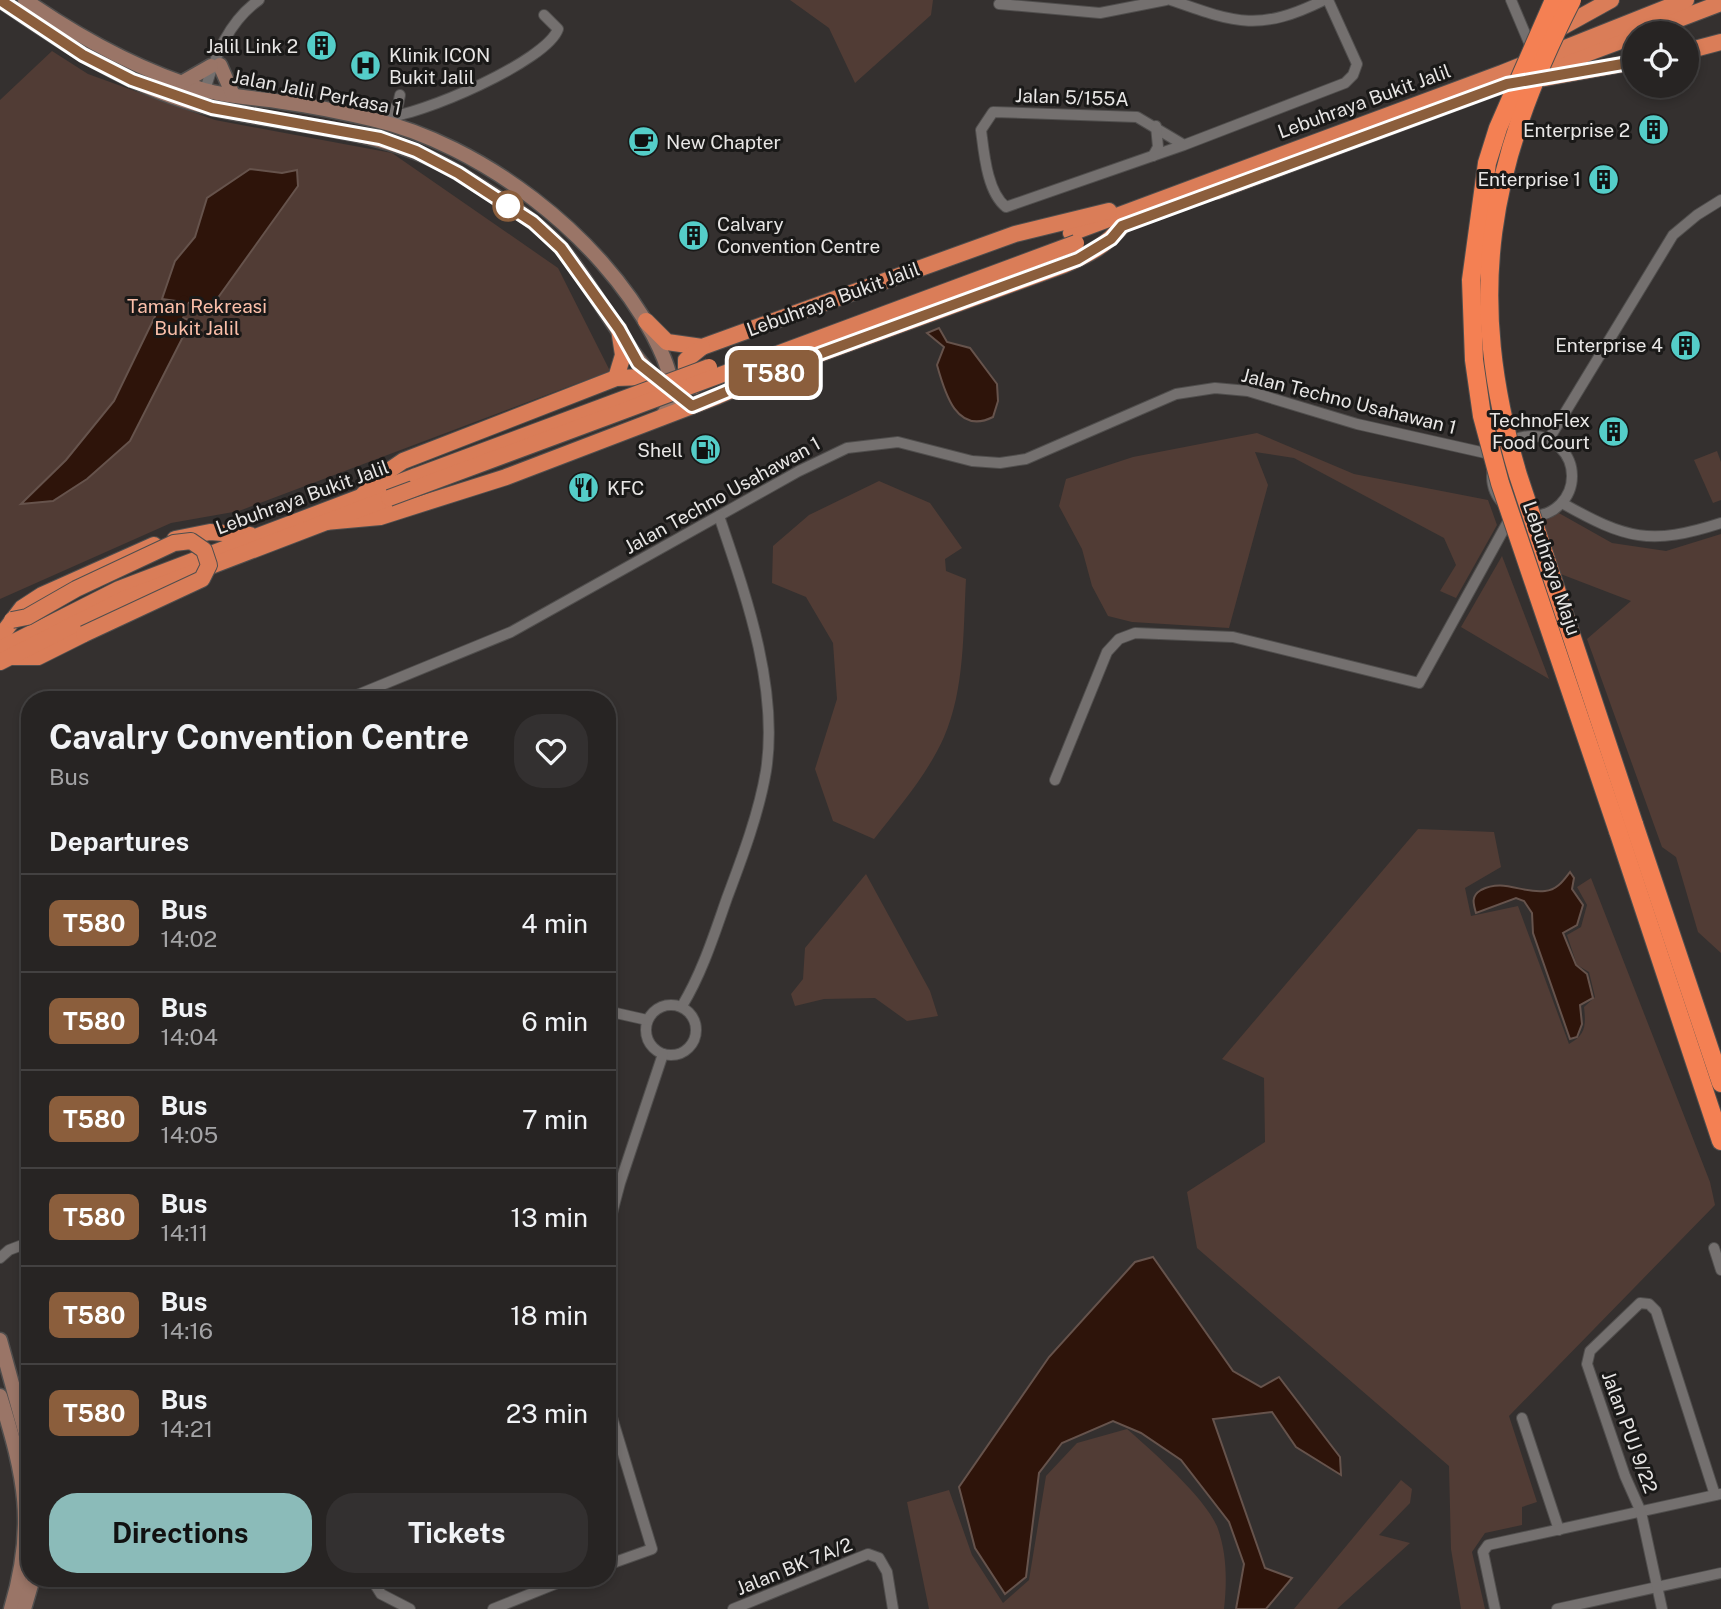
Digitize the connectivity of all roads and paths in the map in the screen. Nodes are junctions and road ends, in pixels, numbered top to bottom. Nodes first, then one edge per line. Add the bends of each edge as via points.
1 (0, 0) edge
2 (259, 0) edge
3 (1166, 0) edge
4 (1171, 0) edge
5 (1326, 0) edge
6 (1511, 0) edge
7 (1554, 0) edge
8 (1572, 0) edge
9 (1611, 0) edge
10 (1686, 0) edge
11 (1721, 3) edge
12 (19, 4) edge
13 (999, 4) dead end
14 (0, 12) edge
15 (544, 15) dead end
16 (1674, 21) edge
17 (1622, 40) edge
18 (1721, 42) edge
19 (1530, 45) junction
20 (1699, 48) edge
21 (1622, 63) edge
22 (216, 66) junction
23 (1504, 78) junction
24 (183, 82) junction
25 (210, 93) junction
26 (233, 95) junction
27 (400, 95) dead end
28 (187, 100) junction
29 (426, 109) junction
30 (227, 111) junction
31 (377, 118) junction
32 (1156, 126) junction
33 (417, 133) junction
34 (1184, 145) junction
35 (1153, 156) junction
36 (1721, 200) edge
37 (1159, 201) junction
38 (1122, 226) junction
39 (1074, 238) junction
40 (646, 321) junction
41 (619, 329) junction
42 (702, 347) junction
43 (661, 350) junction
44 (638, 363) junction
45 (616, 378) junction
46 (670, 389) junction
47 (718, 396) junction
48 (692, 406) junction
49 (653, 421) junction
50 (1549, 439) junction
51 (1497, 456) junction
52 (362, 497) junction
53 (1562, 503) junction
54 (1513, 512) junction
55 (719, 516) junction
56 (325, 522) junction
57 (1721, 523) edge
58 (256, 536) junction
59 (12, 620) junction
60 (0, 637) edge
61 (3, 656) edge
62 (367, 691) edge
63 (1055, 780) dead end
64 (1626, 828) junction
65 (682, 1006) junction
66 (616, 1014) edge
67 (648, 1020) junction
68 (663, 1054) junction
69 (1721, 1083) edge
70 (1721, 1141) edge
71 (616, 1198) edge
72 (21, 1244) edge
73 (1713, 1248) dead end
74 (4, 1249) edge
75 (0, 1258) edge
76 (1721, 1270) edge
77 (0, 1340) edge
78 (0, 1396) edge
79 (21, 1416) edge
80 (1522, 1418) dead end
81 (616, 1431) edge
82 (21, 1475) edge
83 (1718, 1495) edge
84 (1641, 1512) junction
85 (1559, 1530) junction
86 (616, 1562) edge
87 (1721, 1573) edge
88 (21, 1574) edge
89 (30, 1587) edge
90 (377, 1587) edge
91 (548, 1587) edge
92 (1657, 1587) junction
93 (11, 1609) edge
94 (24, 1609) edge
95 (410, 1609) edge
96 (493, 1609) edge
97 (733, 1609) edge
98 (893, 1609) edge
99 (1495, 1609) edge
100 (1557, 1609) edge
101 (1662, 1609) edge

1 - 12 main road, Jalan Jalil Perkasa 1
2 - 22 street via 234,24
3 - 13 street via 1100,13
4 - 5 street via 1212,15 1252,22 1273,21
5 - 34 street, Jalan 5/155A via 1357,64 1353,75 1345,83
6 - 19 street
7 - 64 highway, Lebuhraya Maju, bridge via 1487,163 1471,281 1474,360 1482,416 1500,483
8 - 64 highway, Lebuhraya Maju, bridge via 1531,90 1505,167 1491,251 1490,342 1508,440
9 - 19 highway
10 - 23 highway, Lebuhraya Bukit Jalil
11 - 16 highway
12 - 14 main road
12 - 24 main road, Jalan Jalil Perkasa 1 via 133,63
12 - 28 main road, Jalan Jalil Perkasa 1 via 83,55
15 - 29 street via 558,29 541,48 475,88
17 - 23 highway, Lebuhraya Bukit Jalil
18 - 20 highway
19 - 23 highway
21 - 23 highway
22 - 24 main road
22 - 25 street
22 - 26 main road
23 - 37 highway, Lebuhraya Bukit Jalil
23 - 38 highway, Lebuhraya Bukit Jalil
24 - 25 main road, Jalan Jalil Perkasa 1
25 - 26 main road, Jalan Jalil Perkasa 1
25 - 28 main road
25 - 30 main road
26 - 31 main road, Jalan Jalil Perkasa 1
27 - 31 street via 398,105
28 - 30 main road, Jalan Jalil Perkasa 1
29 - 31 street
29 - 33 street via 417,118
30 - 41 main road, Jalan Jalil Perkasa 1 via 380,138 458,173 551,239
31 - 33 main road, Jalan Jalil Perkasa 1
32 - 34 street, Jalan 5/155A
32 - 35 street via 1158,147
32 - 35 street, Jalan 5/155A via 1137,117 993,112 981,130 986,164 1006,207
33 - 40 main road, Jalan Jalil Perkasa 1 via 470,157 528,194 600,262
34 - 35 street, Jalan 5/155A
36 - 50 street via 1673,235
37 - 39 highway, Lebuhraya Bukit Jalil
37 - 42 highway via 1015,234
38 - 39 highway, Lebuhraya Bukit Jalil
38 - 47 highway via 1092,253 1064,265 800,361
39 - 52 highway, Lebuhraya Bukit Jalil, bridge
39 - 56 highway, Lebuhraya Bukit Jalil, bridge
40 - 42 highway via 667,342
40 - 43 main road, Jalan Jalil Perkasa 1
41 - 44 main road, Jalan Jalil Perkasa 1
41 - 45 highway via 623,355
42 - 47 highway via 686,360 686,375 697,389
43 - 44 main road via 657,362
43 - 46 main road, Jalan Jalil Perkasa 1 via 670,372
44 - 46 main road, Jalan Jalil Perkasa 1
45 - 49 highway via 645,377 658,386
45 - 52 highway via 403,461
46 - 48 main road, Jalan Jalil Perkasa 1
46 - 49 main road via 669,407
47 - 48 highway
48 - 49 highway
49 - 56 highway via 506,477 380,517
50 - 51 street via 1514,439
50 - 53 street via 1563,449 1571,464 1573,481
51 - 54 street via 1493,487
51 - 55 street, Jalan Techno Usahawan 1 via 1357,424 1248,391 1215,388 1176,394 1026,459 972,461 898,442 847,448
52 - 58 highway, Lebuhraya Bukit Jalil
53 - 54 street via 1539,516
53 - 57 street via 1606,527 1638,537 1673,536
54 - 63 street via 1419,682 1233,637 1135,634 1119,639 1107,652
55 - 62 street, Jalan Techno Usahawan 1 via 512,632
55 - 65 street via 753,617 767,700 766,770 739,866 696,982
56 - 61 highway, Lebuhraya Bukit Jalil via 122,600
58 - 59 highway via 210,532 151,546 42,595
58 - 61 highway, Lebuhraya Bukit Jalil via 119,589
59 - 60 highway
59 - 61 highway, bridge via 27,617 174,543 191,541 204,550 209,565 202,579 38,657
64 - 69 highway, Lebuhraya Maju
64 - 70 highway, Lebuhraya Maju
65 - 67 street via 658,1008
65 - 68 street via 694,1018 696,1035 687,1049
66 - 67 street
67 - 68 street via 650,1044
68 - 71 street
72 - 74 street
73 - 76 street
74 - 75 street
77 - 79 main road
78 - 82 main road
80 - 85 street
81 - 86 street via 652,1549
83 - 84 street
83 - 84 street, Jalan PUJ 9/22 via 1656,1311 1640,1303 1590,1351 1587,1364
84 - 85 street
84 - 92 street, Jalan PUJ 9/22
85 - 99 street via 1488,1545 1483,1552
87 - 92 street
88 - 93 main road
89 - 94 main road
90 - 95 street
91 - 96 street
92 - 100 street
92 - 101 street, Jalan PUJ 9/22
97 - 98 street, Jalan BK 7A/2 via 868,1555 879,1558 887,1572

